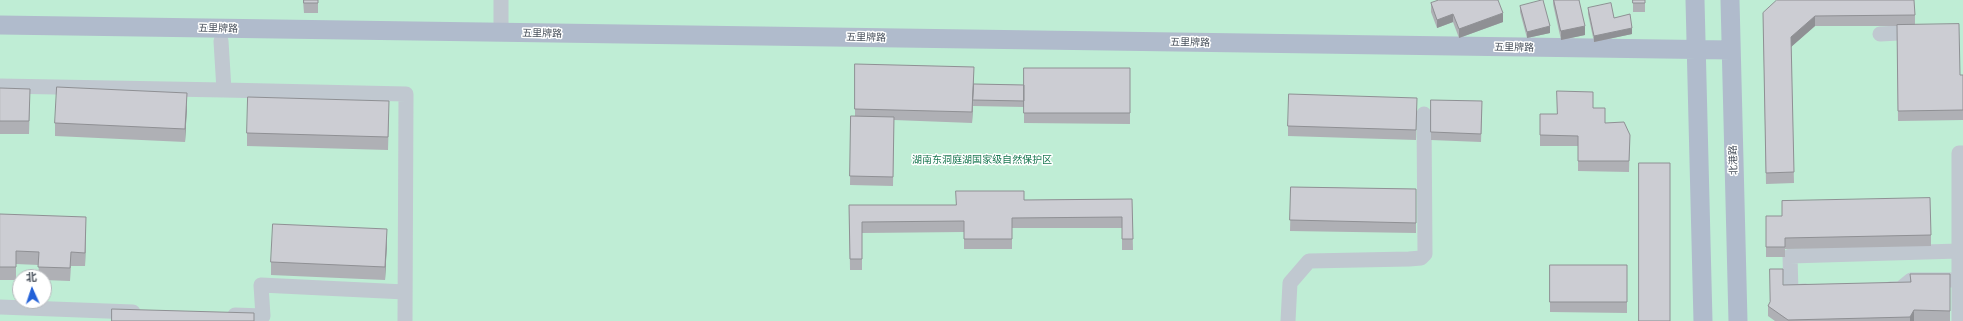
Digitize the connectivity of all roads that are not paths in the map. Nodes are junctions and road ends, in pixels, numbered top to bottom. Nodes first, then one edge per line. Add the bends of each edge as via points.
1 (501, 0) edge
2 (1695, 0) edge
3 (1730, 0) edge
4 (0, 25) edge
5 (1933, 31) edge
6 (501, 33) junction
7 (1880, 34) dead end
8 (0, 38) edge
9 (221, 41) junction
10 (1696, 56) junction
11 (1731, 56) junction
12 (0, 86) edge
13 (224, 90) junction
14 (1424, 114) dead end
15 (1963, 153) edge
16 (1959, 251) junction
17 (1959, 280) junction
18 (1876, 290) edge
19 (1822, 291) edge
20 (405, 292) junction
21 (0, 307) edge
22 (147, 312) edge
23 (224, 314) edge
24 (109, 316) edge
25 (405, 321) edge
26 (1288, 321) edge
27 (1703, 321) edge
28 (1738, 321) edge
29 (1959, 321) edge

1 - 6 street
2 - 10 main road
3 - 11 main road, 北港路
4 - 6 main road, 五里牌路
5 - 7 street
6 - 10 main road, 五里牌路
8 - 9 main road, 五里牌路
9 - 10 main road, 五里牌路
9 - 13 street
10 - 11 main road, 五里牌路
10 - 27 main road
11 - 28 main road, 北港路
12 - 13 street
13 - 20 street via 406,94
14 - 26 street via 1425,254 1421,258 1409,259 1310,261 1290,283
15 - 16 street via 1959,153
16 - 17 street
16 - 19 street via 1790,256 1791,292
17 - 18 street via 1911,280 1900,289
17 - 29 street
20 - 23 street via 261,285 263,316
20 - 25 street
21 - 24 street
22 - 24 street

